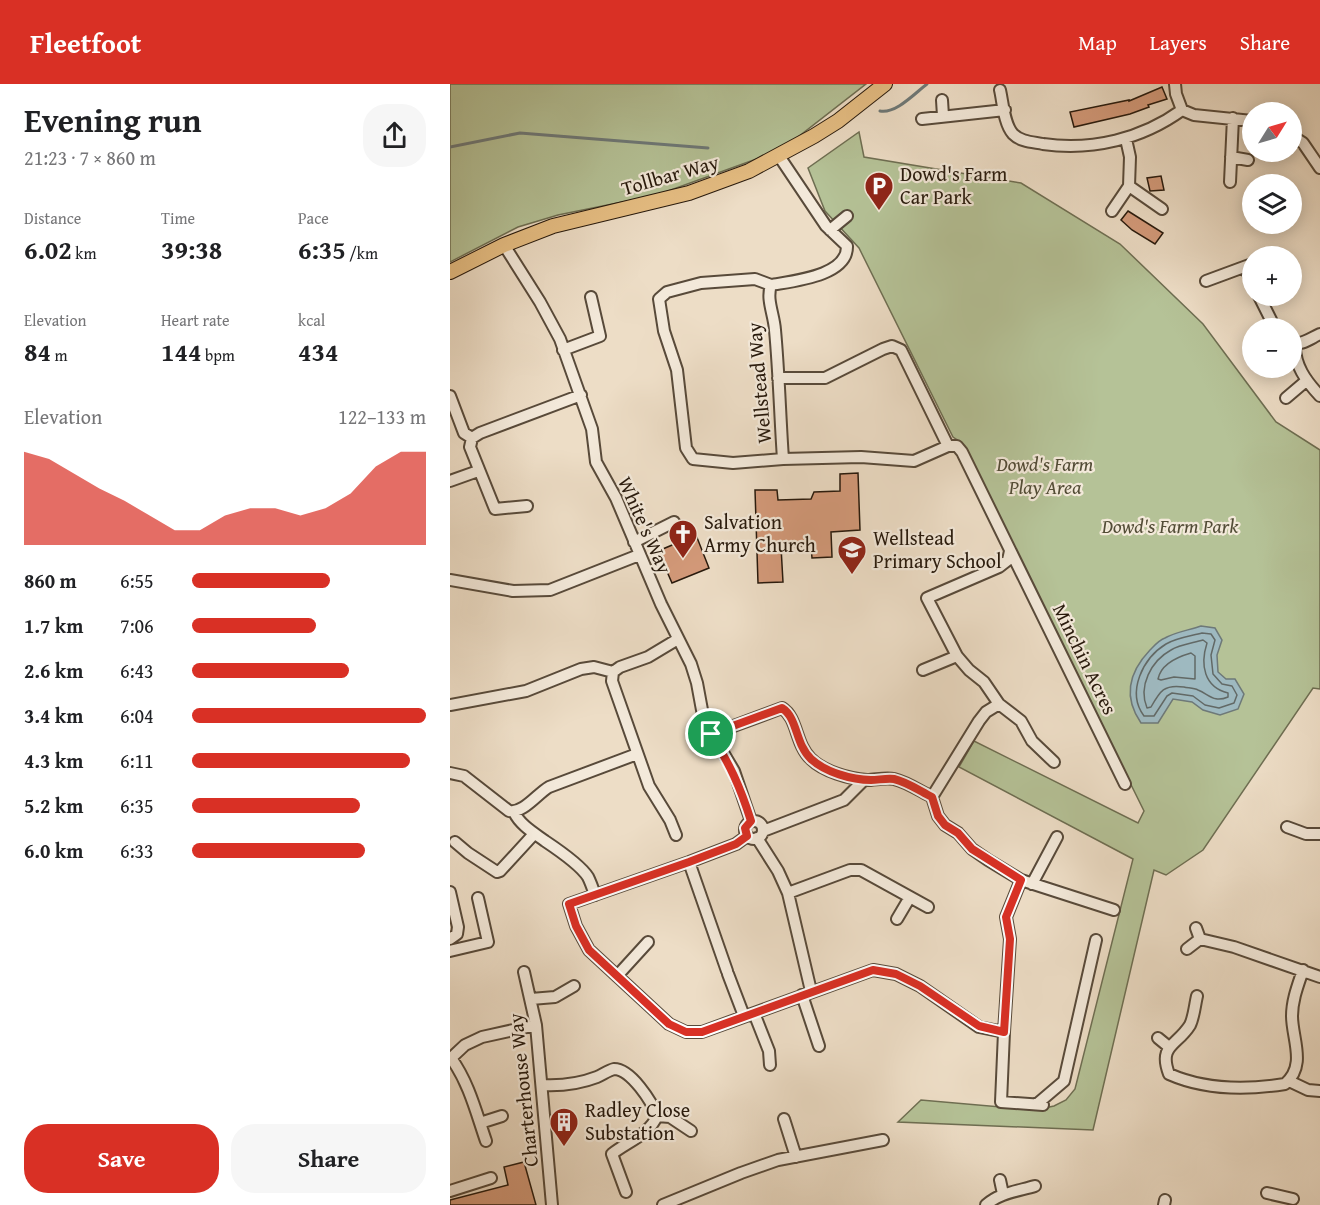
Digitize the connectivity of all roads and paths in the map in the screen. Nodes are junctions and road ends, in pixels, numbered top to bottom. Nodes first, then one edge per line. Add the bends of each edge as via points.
1 (885, 84) edge
2 (1174, 84) edge
3 (1000, 90) dead end
4 (942, 100) dead end
5 (1005, 110) junction
6 (1182, 110) junction
7 (942, 116) junction
8 (1233, 118) junction
9 (922, 119) dead end
10 (1242, 119) edge
11 (1126, 139) junction
12 (1302, 142) edge
13 (779, 156) junction
14 (1231, 157) junction
15 (1242, 159) edge
16 (1319, 167) edge
17 (1230, 182) dead end
18 (1128, 186) junction
19 (1162, 209) dead end
20 (1112, 211) dead end
21 (847, 216) dead end
22 (830, 230) junction
23 (504, 245) junction
24 (1242, 268) edge
25 (450, 272) edge
26 (1206, 281) dead end
27 (771, 285) junction
28 (591, 297) dead end
29 (1320, 334) edge
30 (1302, 340) edge
31 (563, 350) junction
32 (1302, 372) edge
33 (778, 378) junction
34 (1306, 381) junction
35 (581, 395) junction
36 (450, 396) edge
37 (1320, 396) edge
38 (1286, 398) dead end
39 (472, 438) junction
40 (948, 446) junction
41 (783, 459) junction
42 (478, 471) junction
43 (450, 481) edge
44 (527, 506) dead end
45 (674, 522) dead end
46 (634, 542) junction
47 (1010, 551) junction
48 (639, 555) junction
49 (450, 580) edge
50 (678, 639) junction
51 (957, 656) junction
52 (923, 670) dead end
53 (613, 672) junction
54 (999, 704) junction
55 (450, 705) edge
56 (711, 734) junction
57 (637, 754) junction
58 (1054, 762) dead end
59 (450, 773) edge
60 (864, 780) junction
61 (1125, 784) dead end
62 (932, 797) junction
63 (514, 812) junction
64 (751, 821) junction
65 (1287, 827) dead end
66 (534, 834) junction
67 (676, 834) dead end
68 (1320, 834) edge
69 (756, 835) junction
70 (1057, 837) dead end
71 (455, 842) dead end
72 (689, 862) junction
73 (1021, 880) junction
74 (1032, 884) junction
75 (450, 892) edge
76 (788, 892) junction
77 (595, 895) junction
78 (910, 897) junction
79 (478, 898) dead end
80 (928, 907) dead end
81 (1114, 910) dead end
82 (897, 919) dead end
83 (1196, 928) dead end
84 (450, 939) edge
85 (1200, 939) junction
86 (1096, 940) dead end
87 (648, 942) dead end
88 (1186, 949) dead end
89 (450, 951) edge
90 (1303, 970) junction
91 (524, 972) dead end
92 (616, 976) junction
93 (1320, 977) edge
94 (574, 986) dead end
95 (807, 993) junction
96 (1197, 996) dead end
97 (531, 999) junction
98 (749, 1014) junction
99 (536, 1025) junction
100 (1004, 1032) junction
101 (1158, 1038) dead end
102 (819, 1046) dead end
103 (1168, 1047) junction
104 (450, 1059) edge
105 (770, 1065) dead end
106 (1289, 1081) junction
107 (542, 1085) junction
108 (1320, 1091) edge
109 (502, 1116) dead end
110 (657, 1116) junction
111 (784, 1119) dead end
112 (480, 1123) junction
113 (691, 1131) dead end
114 (883, 1140) dead end
115 (486, 1141) dead end
116 (796, 1157) junction
117 (491, 1178) dead end
118 (1000, 1180) dead end
119 (1035, 1186) dead end
120 (450, 1191) edge
121 (626, 1192) dead end
122 (1267, 1193) dead end
123 (1003, 1194) junction
124 (1293, 1199) dead end
125 (1278, 1201) edge
126 (668, 1204) edge
127 (552, 1205) edge
128 (986, 1205) edge

1 - 13 main road, Tollbar Way via 838,121
2 - 6 street
3 - 5 street
4 - 7 street
5 - 7 street
5 - 11 street via 1014,135 1026,141 1067,147
6 - 8 street via 1194,115
6 - 11 street via 1166,122
7 - 9 street
8 - 10 street
8 - 14 street
11 - 18 street via 1130,157
12 - 16 street
13 - 22 street
13 - 23 main road, Tollbar Way via 689,193 581,218
14 - 15 street
14 - 17 street
18 - 19 street
18 - 20 street
21 - 22 street
22 - 27 street via 847,246 848,254 843,261 821,274
23 - 25 main road, Tollbar Way
23 - 31 street, White's Way via 540,302
24 - 26 street
27 - 33 street, Wellstead Way via 769,301
27 - 41 street via 754,279 701,284 667,292 659,299 664,331 677,370 686,448 693,459 733,463
28 - 31 street via 600,336
29 - 30 street
31 - 35 street, White's Way
32 - 34 street
33 - 40 street via 825,378 892,346 901,350
33 - 41 street, Wellstead Way
34 - 37 street
34 - 38 street
35 - 39 street
35 - 46 street, White's Way via 592,429 596,462
36 - 39 street via 465,433
39 - 42 street via 470,447
40 - 41 street, Wellstead Way via 914,461 861,457
40 - 47 street via 957,446 962,452
42 - 43 street
42 - 44 street via 495,509
45 - 46 street
46 - 48 street, White's Way
47 - 51 street via 1008,560 999,567 927,598
47 - 61 street, Minchin Acres
48 - 49 street via 550,590 513,591
48 - 50 street, White's Way
50 - 53 street
50 - 56 street, White's Way via 698,683
51 - 52 street
51 - 54 street via 984,682
53 - 55 street via 594,667 581,669 526,691
53 - 57 street via 612,681
54 - 58 street via 1021,721 1032,741
54 - 62 street via 986,712
56 - 60 street via 782,708 792,719 800,746 811,760
56 - 64 street, White's Way via 734,771
57 - 63 street via 549,787
57 - 67 street via 649,786
59 - 63 street via 464,776
60 - 62 street via 894,779
60 - 69 street via 844,800
62 - 73 street via 945,825 972,849
63 - 66 street
64 - 69 street via 745,828
64 - 69 street via 763,826
65 - 68 street
66 - 71 street via 496,872
66 - 77 street via 584,873
69 - 72 street
69 - 76 street
70 - 74 street
72 - 77 street
72 - 98 street via 727,973
73 - 74 street
73 - 100 street via 1006,917 1010,939
74 - 81 street
75 - 84 street via 458,927 457,934
76 - 78 street via 850,870 861,870
76 - 95 street
77 - 92 street via 569,904 589,950
78 - 80 street
78 - 82 street
79 - 89 street via 488,942
83 - 85 street
85 - 88 street
85 - 90 street
86 - 100 street via 1064,1082 1041,1105 1001,1102
87 - 92 street
90 - 93 street
90 - 106 street via 1292,1017 1298,1048 1295,1071
91 - 97 street, Charterhouse Way
92 - 98 street via 669,1024 686,1032 702,1032
94 - 97 street via 555,997
95 - 98 street
95 - 100 street via 883,970 920,986 979,1026
95 - 102 street
96 - 103 street via 1191,1024
97 - 99 street, Charterhouse Way
98 - 105 street via 769,1051
99 - 104 street via 482,1037 465,1045
99 - 107 street, Charterhouse Way
101 - 103 street
103 - 106 street via 1164,1062 1169,1074 1179,1078 1230,1089
104 - 112 street via 466,1073
106 - 108 street
107 - 110 street via 573,1084 613,1069 622,1071 640,1087
107 - 127 street, Charterhouse Way
109 - 112 street
110 - 113 street via 670,1118
110 - 121 street via 654,1124 612,1154
111 - 116 street
112 - 115 street
114 - 116 street
116 - 126 street via 741,1173
117 - 120 street
118 - 123 street
119 - 123 street
122 - 125 street
123 - 128 street
124 - 125 street

